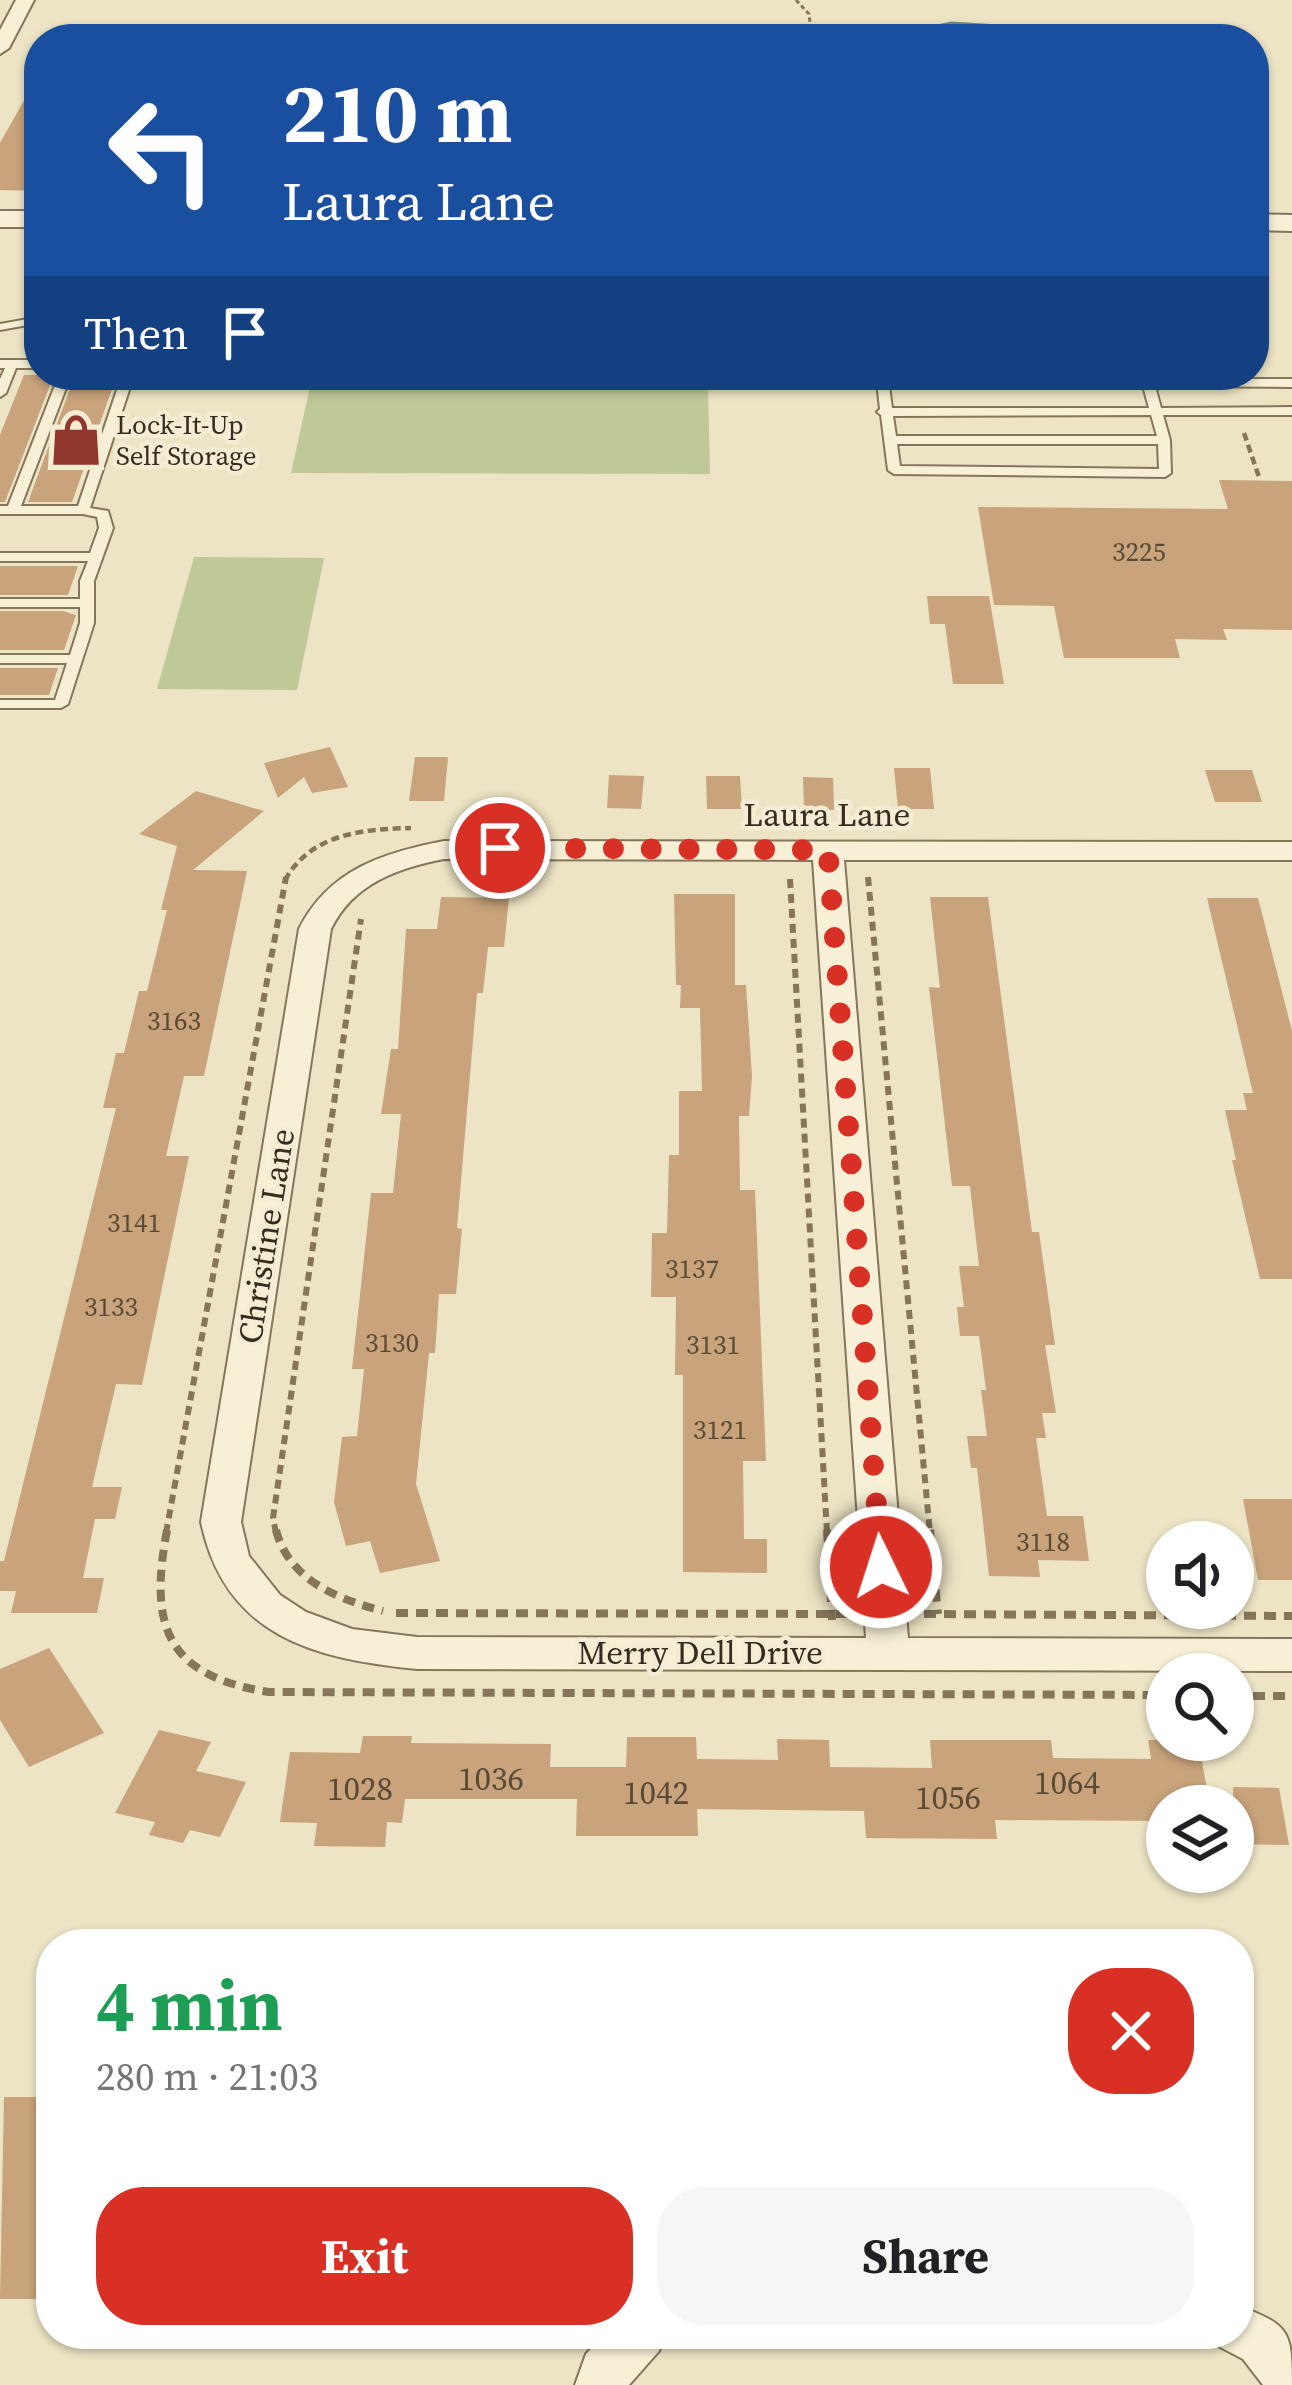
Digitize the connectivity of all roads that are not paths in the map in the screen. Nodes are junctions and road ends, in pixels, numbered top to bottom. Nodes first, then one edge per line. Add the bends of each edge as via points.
1 (25, 0) edge
2 (0, 48) edge
3 (6, 364) edge
4 (58, 390) edge
5 (123, 390) edge
6 (883, 390) edge
7 (1150, 390) edge
8 (0, 393) edge
9 (1292, 411) edge
10 (884, 412) junction
11 (1156, 412) junction
12 (889, 440) junction
13 (1164, 440) junction
14 (6, 510) edge
15 (83, 510) junction
16 (0, 557) edge
17 (96, 557) junction
18 (0, 603) edge
19 (86, 604) junction
20 (0, 659) edge
21 (76, 659) junction
22 (0, 704) edge
23 (828, 850) junction
24 (1292, 851) edge
25 (367, 890) joint
26 (264, 1605) joint
27 (886, 1633) junction
28 (1292, 1654) edge
29 (1254, 2338) edge
30 (1292, 2380) edge

1 - 2 street
3 - 8 lane
4 - 14 lane
5 - 15 lane
6 - 10 lane
7 - 11 lane
9 - 11 lane
10 - 11 lane
10 - 12 lane
11 - 13 lane
12 - 13 lane
12 - 13 lane via 894,470 1165,473
14 - 15 lane
15 - 17 lane via 106,519
16 - 17 lane
17 - 19 lane
18 - 19 lane
19 - 21 lane
20 - 21 lane
21 - 22 lane via 62,704
23 - 24 street, Laura Lane
23 - 25 street, Laura Lane via 444,850
23 - 27 street
25 - 26 street, Christine Lane via 333,896 315,929 222,1501 230,1565
26 - 27 street, Merry Dell Drive via 323,1640 384,1651
27 - 28 street, Merry Dell Drive
29 - 30 street

